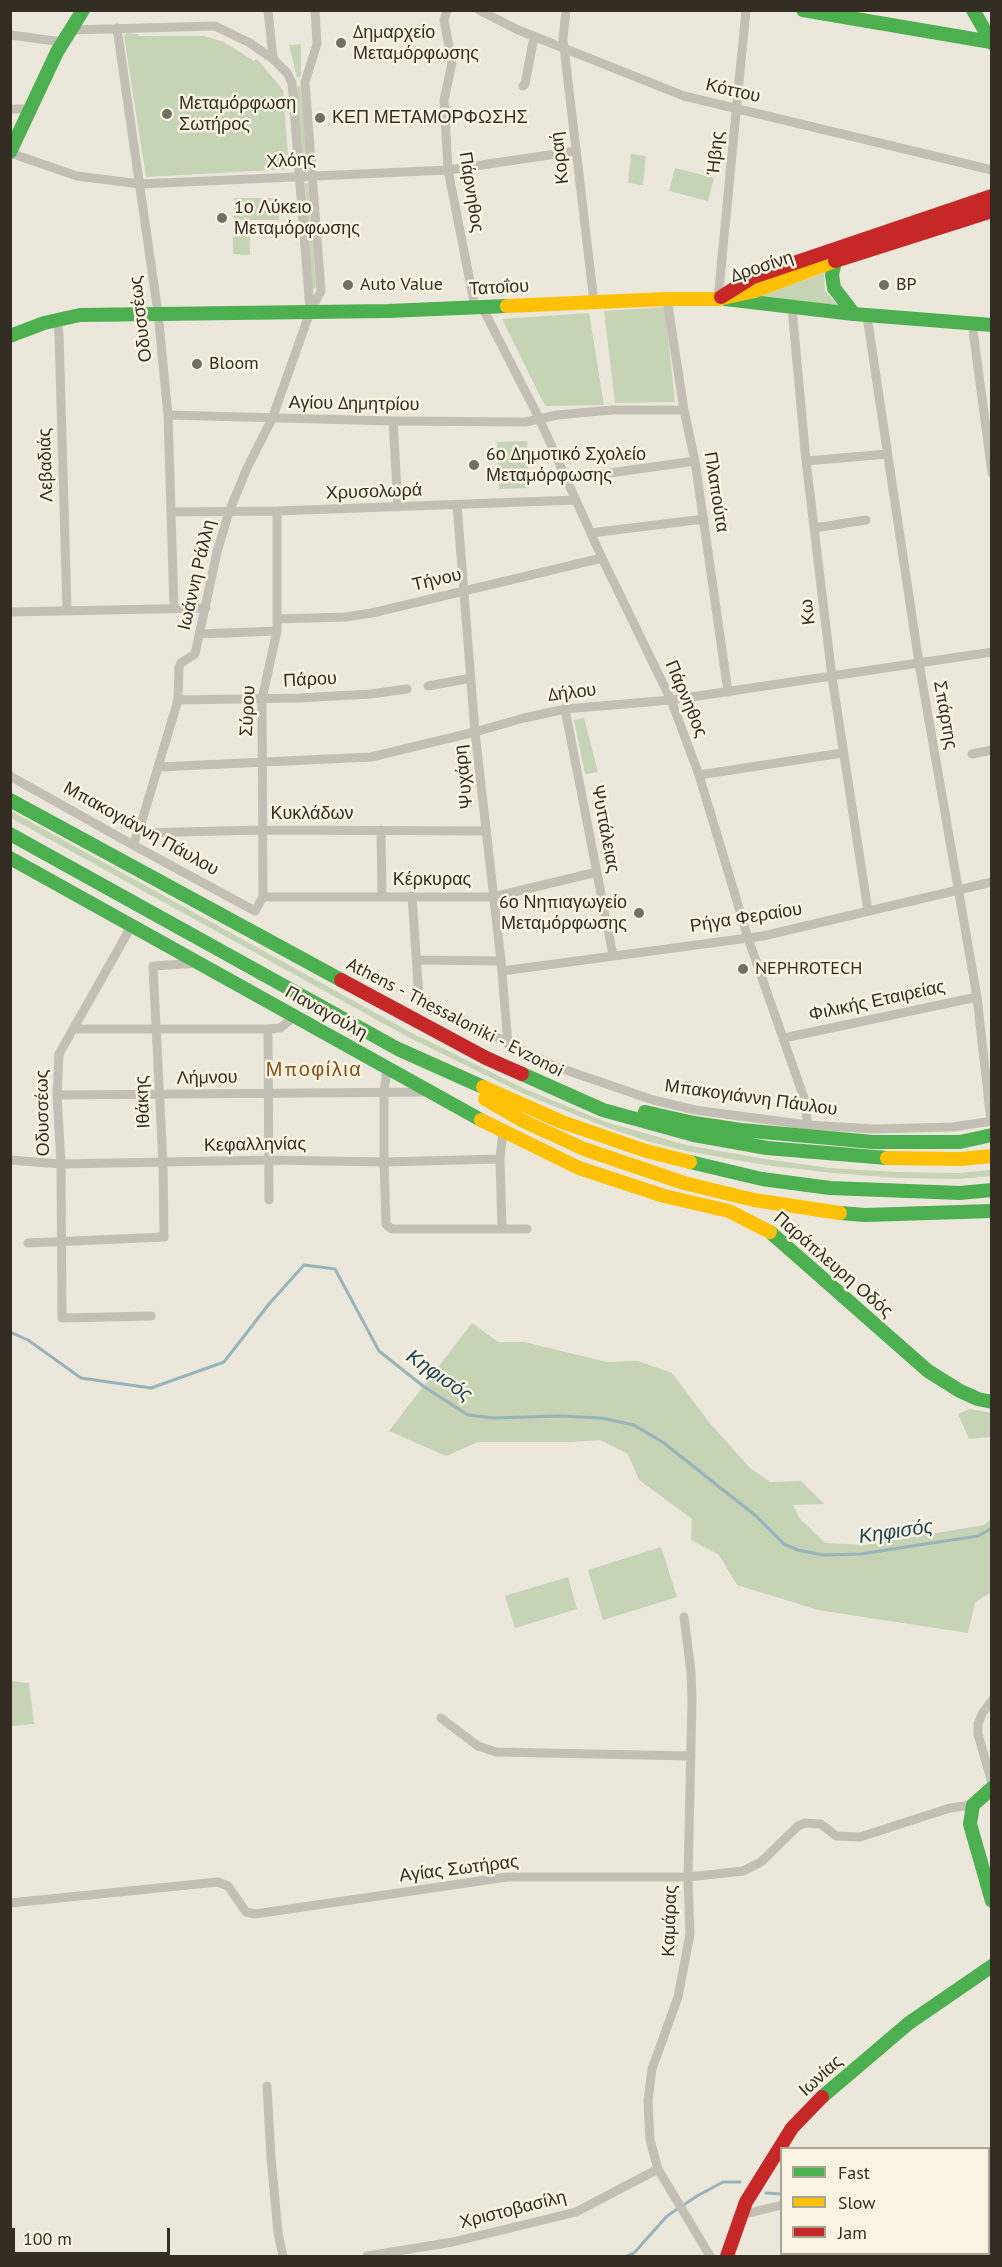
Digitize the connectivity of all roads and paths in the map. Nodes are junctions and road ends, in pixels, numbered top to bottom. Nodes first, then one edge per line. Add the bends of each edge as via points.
1 (83, 10) edge
2 (268, 10) edge
3 (315, 10) edge
4 (447, 10) edge
5 (479, 10) edge
6 (566, 10) edge
7 (746, 10) edge
8 (802, 10) edge
9 (973, 10) edge
10 (117, 28) junction
11 (10, 35) edge
12 (67, 36) junction
13 (534, 37) junction
14 (991, 43) edge
15 (564, 49) junction
16 (273, 59) junction
17 (305, 82) junction
18 (292, 83) junction
19 (523, 86) dead end
20 (737, 108) junction
21 (10, 109) edge
22 (30, 109) junction
23 (576, 150) junction
24 (10, 153) edge
25 (448, 170) junction
26 (992, 170) edge
27 (312, 176) junction
28 (299, 177) junction
29 (140, 184) junction
30 (992, 196) edge
31 (992, 211) edge
32 (835, 261) junction
33 (667, 299) junction
34 (718, 299) junction
35 (594, 302) junction
36 (478, 307) junction
37 (792, 308) junction
38 (310, 312) junction
39 (158, 314) junction
40 (860, 315) junction
41 (57, 319) junction
42 (972, 323) junction
43 (992, 325) edge
44 (10, 336) edge
45 (684, 410) junction
46 (168, 415) junction
47 (539, 418) junction
48 (272, 419) junction
49 (393, 421) junction
50 (887, 454) junction
51 (695, 461) junction
52 (806, 461) junction
53 (992, 473) edge
54 (567, 479) junction
55 (576, 500) junction
56 (457, 505) junction
57 (398, 507) junction
58 (173, 512) junction
59 (229, 512) junction
60 (277, 512) junction
61 (704, 519) junction
62 (866, 520) dead end
63 (814, 528) junction
64 (591, 533) junction
65 (602, 558) junction
66 (463, 591) junction
67 (206, 608) junction
68 (174, 609) junction
69 (67, 610) junction
70 (10, 612) edge
71 (278, 619) junction
72 (277, 631) junction
73 (201, 634) junction
74 (992, 652) edge
75 (919, 663) junction
76 (832, 677) junction
77 (471, 678) junction
78 (428, 686) dead end
79 (407, 689) dead end
80 (728, 692) junction
81 (262, 699) junction
82 (178, 700) junction
83 (670, 700) junction
84 (565, 710) junction
85 (475, 732) junction
86 (992, 750) edge
87 (842, 753) junction
88 (972, 754) dead end
89 (263, 763) junction
90 (159, 767) junction
91 (699, 775) junction
92 (10, 776) edge
93 (10, 800) edge
94 (264, 830) junction
95 (381, 830) junction
96 (486, 831) junction
97 (138, 833) junction
98 (10, 834) edge
99 (133, 845) junction
100 (10, 858) edge
101 (597, 872) junction
102 (992, 882) edge
103 (959, 890) junction
104 (382, 896) junction
105 (412, 896) junction
106 (263, 897) junction
107 (493, 897) junction
108 (255, 911) joint
109 (868, 911) junction
110 (132, 926) junction
111 (748, 938) junction
112 (613, 955) junction
113 (417, 960) junction
114 (200, 963) junction
115 (502, 966) junction
116 (977, 996) junction
117 (295, 1016) junction
118 (73, 1029) junction
119 (268, 1029) junction
120 (155, 1030) junction
121 (784, 1038) junction
122 (508, 1044) junction
123 (398, 1049) junction
124 (387, 1068) junction
125 (384, 1092) junction
126 (430, 1092) junction
127 (268, 1093) junction
128 (57, 1095) junction
129 (160, 1095) junction
130 (603, 1110) junction
131 (991, 1121) edge
132 (808, 1125) junction
133 (503, 1132) junction
134 (992, 1136) edge
135 (992, 1156) edge
136 (500, 1159) junction
137 (10, 1160) edge
138 (269, 1160) junction
139 (384, 1162) junction
140 (60, 1164) junction
141 (163, 1164) junction
142 (992, 1190) edge
143 (269, 1200) dead end
144 (992, 1211) edge
145 (502, 1228) junction
146 (527, 1229) dead end
147 (62, 1242) junction
148 (28, 1243) dead end
149 (151, 1316) dead end
150 (992, 1402) edge
151 (684, 1617) dead end
152 (992, 1700) edge
153 (441, 1718) dead end
154 (691, 1756) junction
155 (992, 1786) edge
156 (973, 1805) junction
157 (688, 1877) junction
158 (992, 1901) edge
159 (10, 1903) edge
160 (992, 1966) edge
161 (267, 2086) dead end
162 (658, 2169) junction
163 (780, 2205) edge
164 (744, 2209) junction
165 (283, 2256) edge
166 (367, 2256) edge
167 (710, 2256) edge
168 (727, 2256) edge

1 - 12 main road
2 - 16 street
3 - 17 street, Ιωάννη Ράλλη via 317,44
4 - 25 street, Πάρνηθος via 444,20 452,63 444,99
5 - 13 street, Κόττου
6 - 15 street, Κοραή
7 - 20 street, Ήβης
8 - 14 main road
9 - 14 main road
10 - 12 street
10 - 16 street via 215,26
10 - 29 street, Οδυσσέως
11 - 12 street
12 - 22 main road
13 - 15 street, Κόττου
13 - 19 street
15 - 20 street, Κόττου via 684,96
15 - 23 street, Κοραή
16 - 18 street via 288,73
17 - 18 street
17 - 27 street, Ιωάννη Ράλλη
18 - 28 street, Ιωάννη Ράλλη
20 - 26 street, Κόττου
20 - 34 street, Ήβης
21 - 22 street
22 - 24 main road
23 - 25 street, Χλόης
23 - 35 street, Κοραή
24 - 29 street, Χλόης via 77,177
25 - 27 street, Χλόης
25 - 36 street, Πάρνηθος
27 - 28 street, Χλόης
27 - 38 street, Ιωάννη Ράλλη via 321,291
28 - 29 street, Χλόης
28 - 38 street, Ιωάννη Ράλλη
29 - 39 street, Οδυσσέως
30 - 34 main road, Δροσίνη via 753,277
31 - 32 main road, Δροσίνη
32 - 34 main road, Δροσίνη via 755,291
32 - 40 main road via 834,288
33 - 34 main road, Τατοΐου
33 - 35 main road, Τατοΐου
33 - 45 street, Πλαπούτα
34 - 37 main road, Τατοΐου
35 - 36 main road, Τατοΐου
36 - 38 main road, Τατοΐου
36 - 47 street, Πάρνηθος
37 - 40 main road, Τατοΐου
37 - 52 street, Κω
38 - 39 main road, Τατοΐου
38 - 48 street, Ιωάννη Ράλλη
39 - 41 main road, Τατοΐου
39 - 46 street, Οδυσσέως
40 - 42 main road, Τατοΐου
40 - 50 street, Σπάρτης
41 - 44 main road, Τατοΐου
41 - 69 street, Λεβαδιάς
42 - 43 main road, Τατοΐου
42 - 53 street
45 - 47 street, Αγίου Δημητρίου via 612,410
45 - 51 street, Πλαπούτα
46 - 48 street, Αγίου Δημητρίου
46 - 58 street, Οδυσσέως
47 - 49 street, Αγίου Δημητρίου via 525,422
47 - 54 street, Πάρνηθος
48 - 49 street, Αγίου Δημητρίου
48 - 59 street, Ιωάννη Ράλλη
49 - 57 street
50 - 52 street
50 - 75 street, Σπάρτης
51 - 54 street
51 - 61 street, Πλαπούτα
52 - 63 street, Κω
54 - 55 street, Πάρνηθος
55 - 56 street, Χρυσολωρά
55 - 64 street, Πάρνηθος
56 - 57 street, Χρυσολωρά
56 - 66 street, Ψυχάρη
57 - 60 street, Χρυσολωρά
58 - 59 street, Χρυσολωρά
58 - 68 street, Οδυσσέως
59 - 60 street, Χρυσολωρά
59 - 67 street, Ιωάννη Ράλλη
60 - 71 street, Σύρου
61 - 64 street
61 - 80 street, Πλαπούτα
62 - 63 street
63 - 76 street, Κω
64 - 65 street, Πάρνηθος
65 - 66 street, Τήνου
65 - 83 street, Πάρνηθος
66 - 71 street, Τήνου via 359,615
66 - 77 street, Ψυχάρη
67 - 68 street
67 - 73 street, Ιωάννη Ράλλη
68 - 69 street
69 - 70 street
71 - 72 street, Σύρου
72 - 73 street
72 - 81 street, Σύρου
73 - 82 street, Ιωάννη Ράλλη via 195,654 179,667
74 - 75 street, Δήλου
75 - 76 street, Δήλου
75 - 103 street, Σπάρτης
76 - 80 street, Δήλου
76 - 87 street, Κω
77 - 78 street
77 - 85 street, Ψυχάρη
79 - 81 street, Πάρου
80 - 83 street, Δήλου
81 - 82 street, Πάρου
81 - 89 street, Σύρου
82 - 90 street, Ιωάννη Ράλλη
83 - 84 street, Δήλου
83 - 91 street, Πάρνηθος
84 - 85 street, Δήλου
84 - 101 street, Ψυττάλειας
85 - 89 street, Δήλου via 371,757
85 - 96 street, Ψυχάρη
86 - 88 street
87 - 91 street
87 - 109 street, Κω
89 - 90 street, Δήλου
89 - 94 street, Σύρου
90 - 97 street, Ιωάννη Ράλλη
91 - 111 street, Πάρνηθος
92 - 99 street, Μπακογιάννη Πάυλου
93 - 130 main road, Athens - Thessaloniki - Evzonoi via 475,1052
94 - 95 street, Κυκλάδων
94 - 97 street, Κυκλάδων
94 - 106 street, Σύρου
95 - 96 street, Κυκλάδων
95 - 104 street
96 - 107 street, Ψυχάρη
97 - 99 street, Ιωάννη Ράλλη
98 - 123 main road
99 - 108 street, Μπακογιάννη Πάυλου
100 - 110 main road
101 - 107 street, Κέρκυρας
101 - 112 street, Ψυττάλειας
102 - 103 street, Ρήγα Φεραίου
103 - 109 street, Ρήγα Φεραίου
103 - 116 street, Σπάρτης
104 - 105 street, Κέρκυρας
104 - 106 street, Κέρκυρας
105 - 107 street, Κέρκυρας
105 - 113 street
106 - 108 street, Σύρου
107 - 115 street, Ψυχάρη
109 - 111 street, Ρήγα Φεραίου
110 - 114 main road, Παναγούλη
110 - 118 street, Οδυσσέως
111 - 112 street, Ρήγα Φεραίου
111 - 121 street, Πάρνηθος
112 - 115 street, Ρήγα Φεραίου
113 - 115 street, Ρήγα Φεραίου
113 - 122 street, Μπακογιάννη Πάυλου via 419,998
114 - 117 main road, Παναγούλη
114 - 120 street, Ιθάκης via 153,966
115 - 122 street, Ψυχάρη
116 - 121 street, Φιλικής Εταιρείας
116 - 131 street, Σπάρτης
117 - 119 street via 280,1028
117 - 124 main road, Παναγούλη
118 - 120 street
118 - 128 street, Οδυσσέως via 59,1054
119 - 120 street
119 - 127 street
120 - 129 street, Ιθάκης
121 - 132 street, Πάρνηθος via 804,1098
122 - 132 street, Μπακογιάννη Πάυλου via 554,1066 653,1100 695,1110
123 - 142 main road via 562,1122 646,1151 762,1179 908,1192
123 - 144 main road via 550,1134 684,1183 819,1212 876,1215
124 - 125 street
124 - 126 main road, Παναγούλη
125 - 126 street, Λήμνου
125 - 127 street, Λήμνου
125 - 139 street
126 - 133 main road, Παναγούλη
127 - 129 street, Λήμνου
127 - 138 street
128 - 129 street, Λήμνου
128 - 140 street, Οδυσσέως
129 - 141 street, Ιθάκης
130 - 134 main road via 626,1108 741,1130 852,1140 948,1143
130 - 135 main road, Athens - Thessaloniki - Evzonoi via 694,1135 767,1148 900,1159
131 - 132 street, Μπακογιάννη Πάυλου via 953,1127 874,1129
133 - 136 street
133 - 150 main road, Παράπλευρη Οδός via 622,1184 729,1211 760,1225 942,1382
136 - 139 street, Κεφαλληνίας
136 - 145 street
137 - 140 street, Κεφαλληνίας
138 - 139 street, Κεφαλληνίας
138 - 141 street, Κεφαλληνίας
138 - 143 street
139 - 145 street via 386,1224 392,1229
140 - 141 street, Κεφαλληνίας
140 - 147 street, Οδυσσέως
141 - 147 street, Ιθάκης via 164,1237
145 - 146 street
147 - 148 street
147 - 149 street, Οδυσσέως via 62,1318
151 - 154 street, Καμάρας via 691,1672
152 - 155 street via 978,1724
153 - 154 street via 477,1746 496,1752
154 - 157 street, Καμάρας
155 - 156 main road
156 - 157 street, Αγίας Σωτήρας via 950,1808 860,1837 836,1836 821,1824 806,1822 752,1869
156 - 158 main road via 972,1832
157 - 159 street, Αγίας Σωτήρας via 507,1877 255,1914 246,1912 228,1886 218,1882
157 - 162 street, Καμάρας via 690,1934 685,1967 652,2069 648,2101 650,2140
160 - 164 main road, Ιωνίας via 909,2023 816,2102 792,2128
161 - 165 street
162 - 166 street, Χριστοβασίλη via 576,2212 453,2242
162 - 167 street, Καμάρας
163 - 164 street
164 - 168 main road, Ιωνίας

